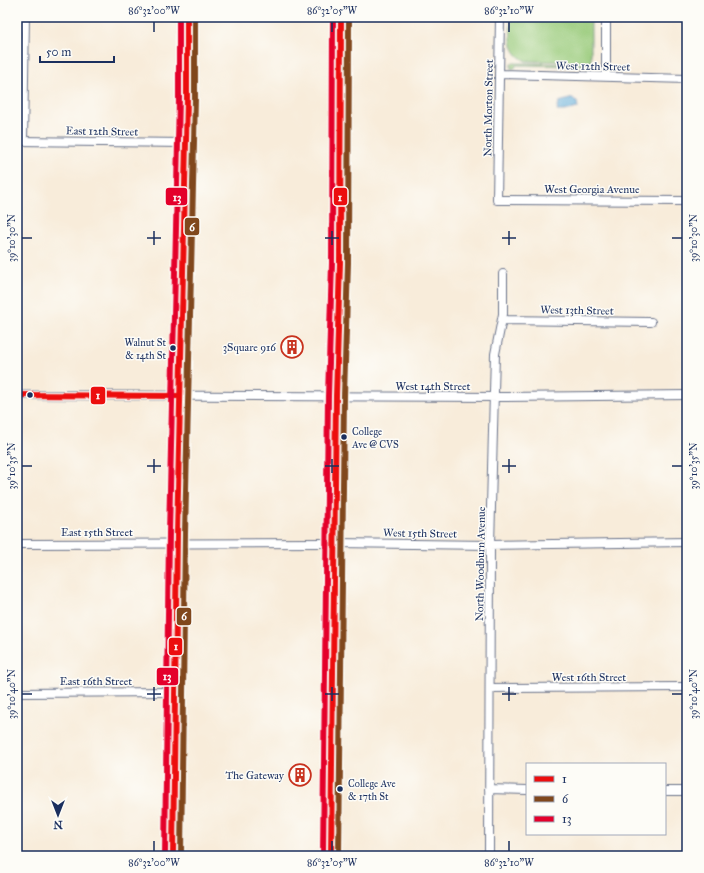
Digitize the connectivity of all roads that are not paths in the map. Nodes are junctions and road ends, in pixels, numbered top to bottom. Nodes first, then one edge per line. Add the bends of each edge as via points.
1 (25, 17) edge
2 (187, 17) edge
3 (342, 17) edge
4 (500, 17) edge
5 (606, 17) edge
6 (499, 74) junction
7 (606, 77) junction
8 (687, 79) edge
9 (20, 141) edge
10 (186, 143) junction
11 (498, 200) joint
12 (687, 201) edge
13 (503, 274) dead end
14 (502, 320) junction
15 (651, 322) dead end
16 (17, 395) edge
17 (687, 395) edge
18 (179, 396) junction
19 (336, 396) junction
20 (494, 397) junction
21 (687, 542) edge
22 (177, 543) junction
23 (335, 543) junction
24 (17, 544) edge
25 (490, 544) junction
26 (687, 687) edge
27 (490, 688) junction
28 (175, 692) junction
29 (17, 693) edge
30 (489, 789) junction
31 (526, 790) edge
32 (666, 791) edge
33 (687, 791) edge
34 (173, 856) edge
35 (331, 856) edge
36 (489, 856) edge

1 - 9 street
2 - 10 main road
3 - 19 main road
4 - 6 street, North Morton Street
5 - 7 street
6 - 7 street, West 12th Street
6 - 11 street, North Morton Street
7 - 8 street, West 12th Street
9 - 10 street, East 12th Street
10 - 18 main road
11 - 12 street, West Georgia Avenue
13 - 14 street, North Woodburn Avenue
14 - 15 street, West 13th Street
14 - 20 street, North Woodburn Avenue via 495,354
16 - 18 street, West 14th Street
17 - 20 street, West 14th Street
18 - 19 street, West 14th Street
18 - 22 main road
19 - 20 street, West 14th Street
19 - 23 main road
20 - 25 street, North Woodburn Avenue
21 - 25 street, West 15th Street
22 - 23 street, West 15th Street
22 - 24 street, East 15th Street
22 - 28 main road
23 - 25 street, West 15th Street
23 - 35 main road
25 - 27 street, North Woodburn Avenue
26 - 27 street, West 16th Street
27 - 30 street, North Woodburn Avenue
28 - 29 street, East 16th Street
28 - 34 main road
30 - 31 street
30 - 36 street, North Woodburn Avenue
32 - 33 street

